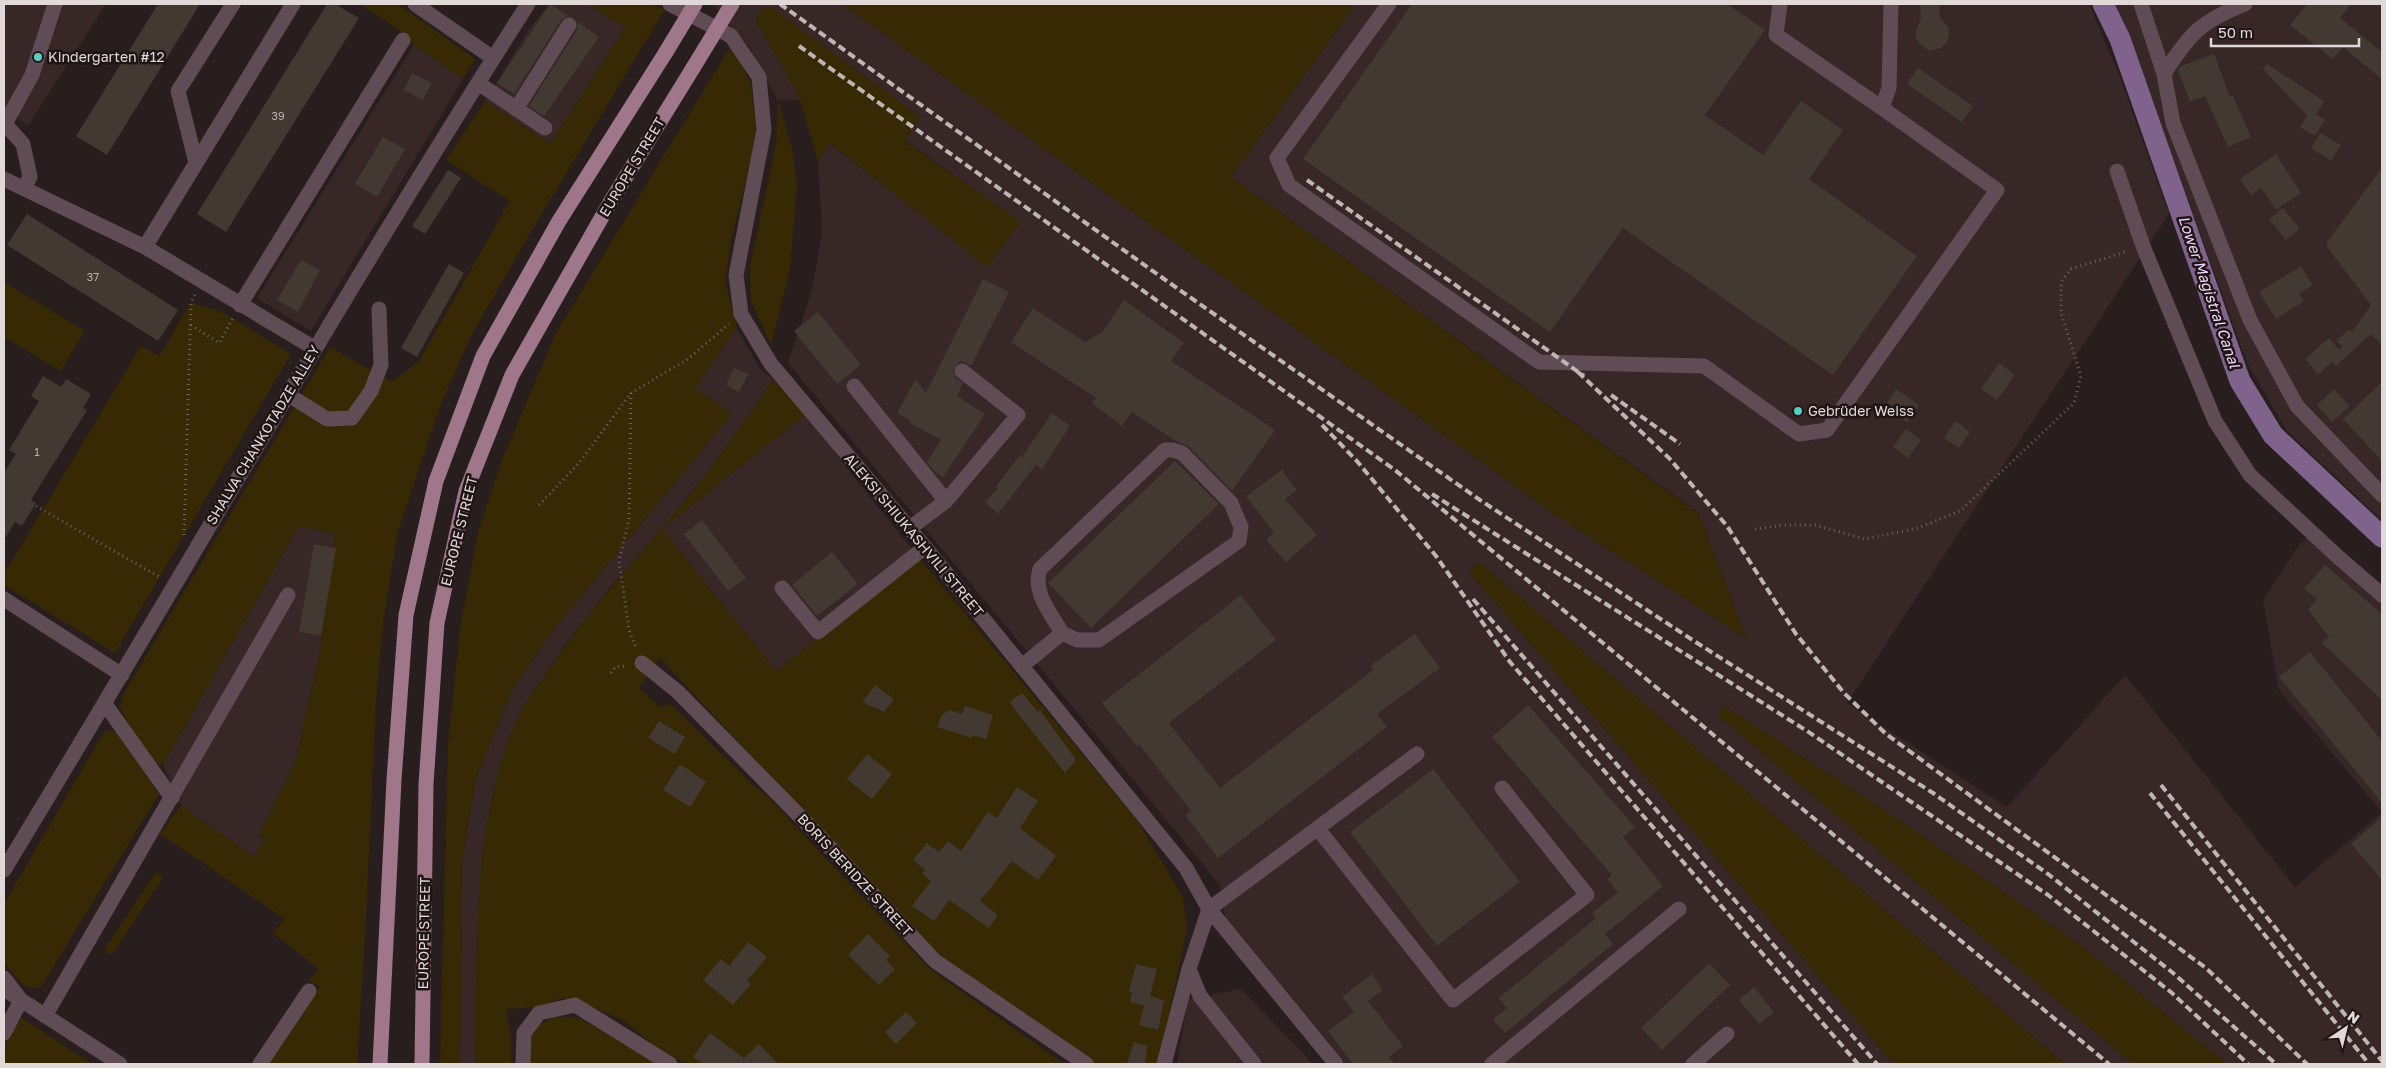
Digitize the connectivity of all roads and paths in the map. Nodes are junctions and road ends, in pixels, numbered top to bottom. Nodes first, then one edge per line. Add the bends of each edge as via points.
1 (55, 4) edge
2 (233, 4) edge
3 (293, 4) edge
4 (415, 4) edge
5 (528, 4) edge
6 (670, 4) edge
7 (695, 4) edge
8 (732, 4) edge
9 (1389, 4) edge
10 (1780, 4) edge
11 (1891, 4) edge
12 (2141, 4) edge
13 (2245, 4) edge
14 (2213, 9) edge
15 (569, 26) dead end
16 (403, 40) dead end
17 (493, 58) junction
18 (2164, 74) junction
19 (478, 83) junction
20 (1882, 108) junction
21 (516, 109) junction
22 (4, 124) edge
23 (545, 128) dead end
24 (196, 163) junction
25 (2117, 171) dead end
26 (4, 179) edge
27 (24, 188) junction
28 (2143, 246) junction
29 (145, 247) junction
30 (202, 282) junction
31 (240, 305) junction
32 (379, 309) dead end
33 (741, 314) junction
34 (190, 325) junction
35 (314, 348) junction
36 (962, 371) dead end
37 (854, 386) dead end
38 (631, 393) junction
39 (287, 394) junction
40 (2382, 495) edge
41 (946, 500) junction
42 (539, 505) dead end
43 (36, 506) dead end
44 (910, 528) junction
45 (1755, 529) dead end
46 (184, 536) dead end
47 (925, 547) junction
48 (163, 580) dead end
49 (782, 588) dead end
50 (288, 595) dead end
51 (2382, 595) edge
52 (4, 599) edge
53 (1062, 633) junction
54 (642, 663) junction
55 (1022, 666) junction
56 (611, 672) dead end
57 (122, 675) junction
58 (105, 704) junction
59 (1417, 754) dead end
60 (1502, 788) dead end
61 (172, 798) junction
62 (1318, 830) junction
63 (4, 870) edge
64 (1210, 909) junction
65 (1679, 910) dead end
66 (1188, 969) junction
67 (4, 978) edge
68 (4, 989) edge
69 (308, 991) dead end
70 (21, 1000) junction
71 (45, 1016) junction
72 (4, 1032) edge
73 (1727, 1034) dead end
74 (120, 1064) edge
75 (260, 1064) edge
76 (380, 1064) edge
77 (422, 1064) edge
78 (523, 1064) edge
79 (670, 1064) edge
80 (1086, 1064) edge
81 (1164, 1064) edge
82 (1254, 1064) edge
83 (1336, 1064) edge
84 (1492, 1064) edge
85 (1693, 1064) edge

1 - 22 street via 32,75
2 - 24 street via 178,91
3 - 24 street
4 - 17 street
5 - 17 street, SHALVA CHANKOTADZE ALLEY
6 - 33 street, ALEKSI SHIUKASHVILI STREET via 731,36 759,77 764,130 736,276
7 - 76 main road, bridge via 559,221 483,356 436,481 406,615
8 - 77 main road, EUROPE STREET, bridge via 611,201 512,375 466,492 437,623 426,784
9 - 20 street via 1276,158 1289,185 1539,362 1704,366 1799,434 1827,430 1997,190
10 - 20 street via 1776,35
11 - 20 street via 1889,88
12 - 18 street
13 - 14 street
14 - 18 street via 2183,43
15 - 21 street
16 - 31 street
17 - 19 street, SHALVA CHANKOTADZE ALLEY
18 - 40 street via 2173,123 2250,320 2296,406
19 - 21 street
19 - 35 street, SHALVA CHANKOTADZE ALLEY
21 - 23 street
22 - 27 street via 23,144 30,177
24 - 29 street
25 - 28 street
26 - 27 street
27 - 29 street
28 - 45 path via 2071,269 2061,282 2061,313 2081,376 2074,403 1960,510 1918,528 1865,539 1816,525
28 - 51 street via 2215,420 2250,475
29 - 30 street
30 - 31 street
30 - 34 path via 191,304
31 - 34 path via 219,343
31 - 35 street
32 - 39 street via 381,365 370,391 352,418 327,420
33 - 38 path via 688,359
33 - 44 street, ALEKSI SHIUKASHVILI STREET via 771,364
34 - 46 path
35 - 39 street, SHALVA CHANKOTADZE ALLEY
36 - 41 street via 1018,415
37 - 41 street
38 - 42 path via 579,463
38 - 54 path via 629,519 619,561 629,630
39 - 57 street, SHALVA CHANKOTADZE ALLEY
41 - 44 street
43 - 48 path
44 - 47 street, ALEKSI SHIUKASHVILI STREET
47 - 49 street via 818,632
47 - 55 street, ALEKSI SHIUKASHVILI STREET
50 - 61 street
52 - 57 street
53 - 53 street via 1077,640 1099,640 1239,541 1241,527 1231,503 1182,453 1165,450 1040,569 1036,579 1038,590
53 - 55 street
54 - 56 path via 615,667
54 - 80 street, BORIS BERIDZE STREET via 678,692 822,839 935,961
55 - 64 street, ALEKSI SHIUKASHVILI STREET via 1186,868
57 - 58 street, SHALVA CHANKOTADZE ALLEY
58 - 61 street
58 - 63 street, SHALVA CHANKOTADZE ALLEY
59 - 62 street
60 - 62 street via 1587,895 1453,1000
61 - 71 street
62 - 64 street
64 - 66 street
64 - 83 street, ALEKSI SHIUKASHVILI STREET
65 - 84 street
66 - 81 street
66 - 82 street via 1200,996
67 - 70 street
68 - 70 street
69 - 75 street
70 - 71 street
70 - 72 street
71 - 74 street
73 - 85 street
78 - 79 street via 524,1032 539,1013 574,1005

